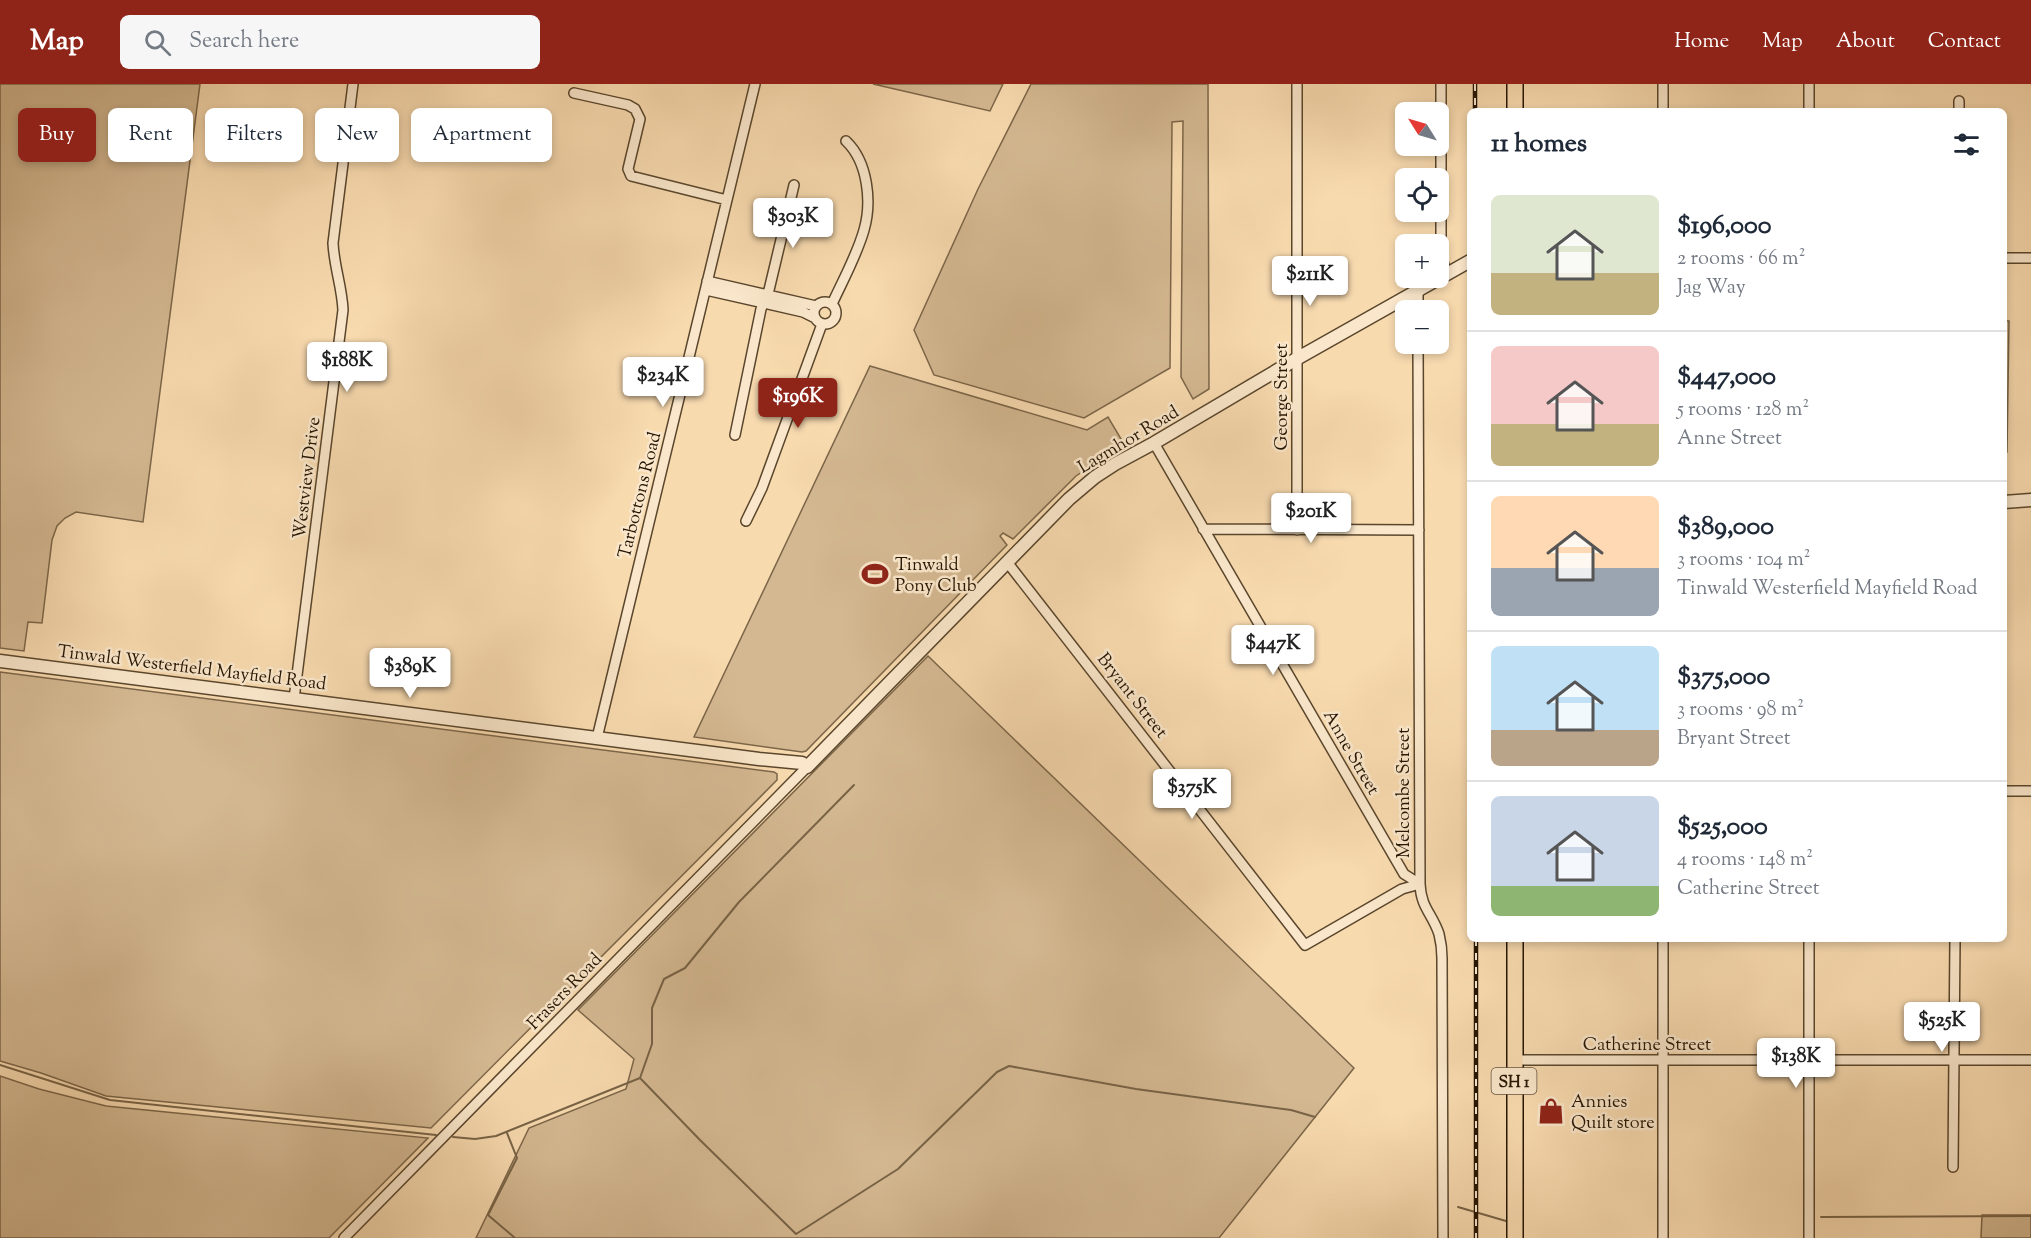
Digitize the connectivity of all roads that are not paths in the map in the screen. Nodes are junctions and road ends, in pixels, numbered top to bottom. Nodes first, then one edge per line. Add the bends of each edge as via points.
1 (353, 84) edge
2 (755, 84) edge
3 (1297, 84) edge
4 (1441, 84) edge
5 (1515, 84) edge
6 (1663, 84) edge
7 (1809, 84) edge
8 (574, 93) dead end
9 (1515, 108) edge
10 (1663, 108) edge
11 (1809, 108) edge
12 (846, 141) dead end
13 (794, 185) dead end
14 (727, 200) junction
15 (1442, 234) edge
16 (2007, 258) edge
17 (2031, 258) edge
18 (1467, 263) edge
19 (1449, 272) edge
20 (707, 286) junction
21 (1422, 288) edge
22 (1418, 290) junction
23 (766, 299) junction
24 (1418, 300) edge
25 (832, 304) junction
26 (816, 306) junction
27 (818, 321) junction
28 (1418, 354) edge
29 (1298, 358) junction
30 (735, 435) dead end
31 (1154, 443) junction
32 (2031, 500) edge
33 (2007, 501) edge
34 (746, 521) dead end
35 (1203, 529) junction
36 (1297, 530) junction
37 (1419, 530) junction
38 (1007, 562) junction
39 (0, 661) edge
40 (294, 699) junction
41 (597, 738) junction
42 (807, 767) junction
43 (2007, 791) edge
44 (2031, 791) edge
45 (1420, 884) junction
46 (1515, 942) edge
47 (1663, 942) edge
48 (1809, 942) edge
49 (1955, 942) edge
50 (1514, 1060) junction
51 (1663, 1060) junction
52 (1809, 1060) junction
53 (1954, 1060) junction
54 (2031, 1060) edge
55 (1953, 1167) dead end
56 (344, 1238) edge
57 (1443, 1238) edge
58 (1515, 1238) edge
59 (1663, 1238) edge
60 (1809, 1238) edge

1 - 40 street, Westview Drive via 333,243 344,310
2 - 14 street, Tarbottons Road
3 - 29 street, George Street
4 - 15 street
5 - 9 highway
6 - 10 street
7 - 11 street
8 - 14 street via 628,105 638,112 640,119 628,169 631,176
12 - 25 street via 855,149 865,175 867,213 864,230
13 - 23 street
14 - 20 street, Tarbottons Road
16 - 17 street
18 - 19 street, Lagmhor Road
20 - 23 street
20 - 41 street, Tarbottons Road
21 - 22 street, Lagmhor Road
22 - 24 street
22 - 29 street, Lagmhor Road
23 - 26 street
23 - 27 street
23 - 30 street
25 - 26 street via 823,302
25 - 27 street via 836,318 827,325
26 - 27 street
27 - 34 street via 762,488
28 - 37 street, Melcombe Street
29 - 31 street, Lagmhor Road
29 - 36 street, George Street
31 - 35 street, Anne Street
31 - 38 street, Lagmhor Road via 1082,487
32 - 33 street
35 - 36 street
35 - 45 street, Anne Street via 1404,874
36 - 37 street
37 - 45 street, Melcombe Street
38 - 42 street, Lagmhor Road
38 - 45 street, Bryant Street via 1305,945 1402,889
39 - 40 street, Tinwald Westerfield Mayfield Road
40 - 41 street, Tinwald Westerfield Mayfield Road
41 - 42 street, Tinwald Westerfield Mayfield Road via 802,763
42 - 56 street, Frasers Road
43 - 44 street
45 - 57 street, Melcombe Street via 1420,897 1439,935 1442,958
46 - 50 highway, SH 1
47 - 51 street
48 - 52 street
49 - 53 street
50 - 51 street, Catherine Street
50 - 58 highway, SH 1
51 - 52 street, Catherine Street
51 - 59 street
52 - 53 street, Catherine Street
52 - 60 street
53 - 54 street, Catherine Street
53 - 55 street

